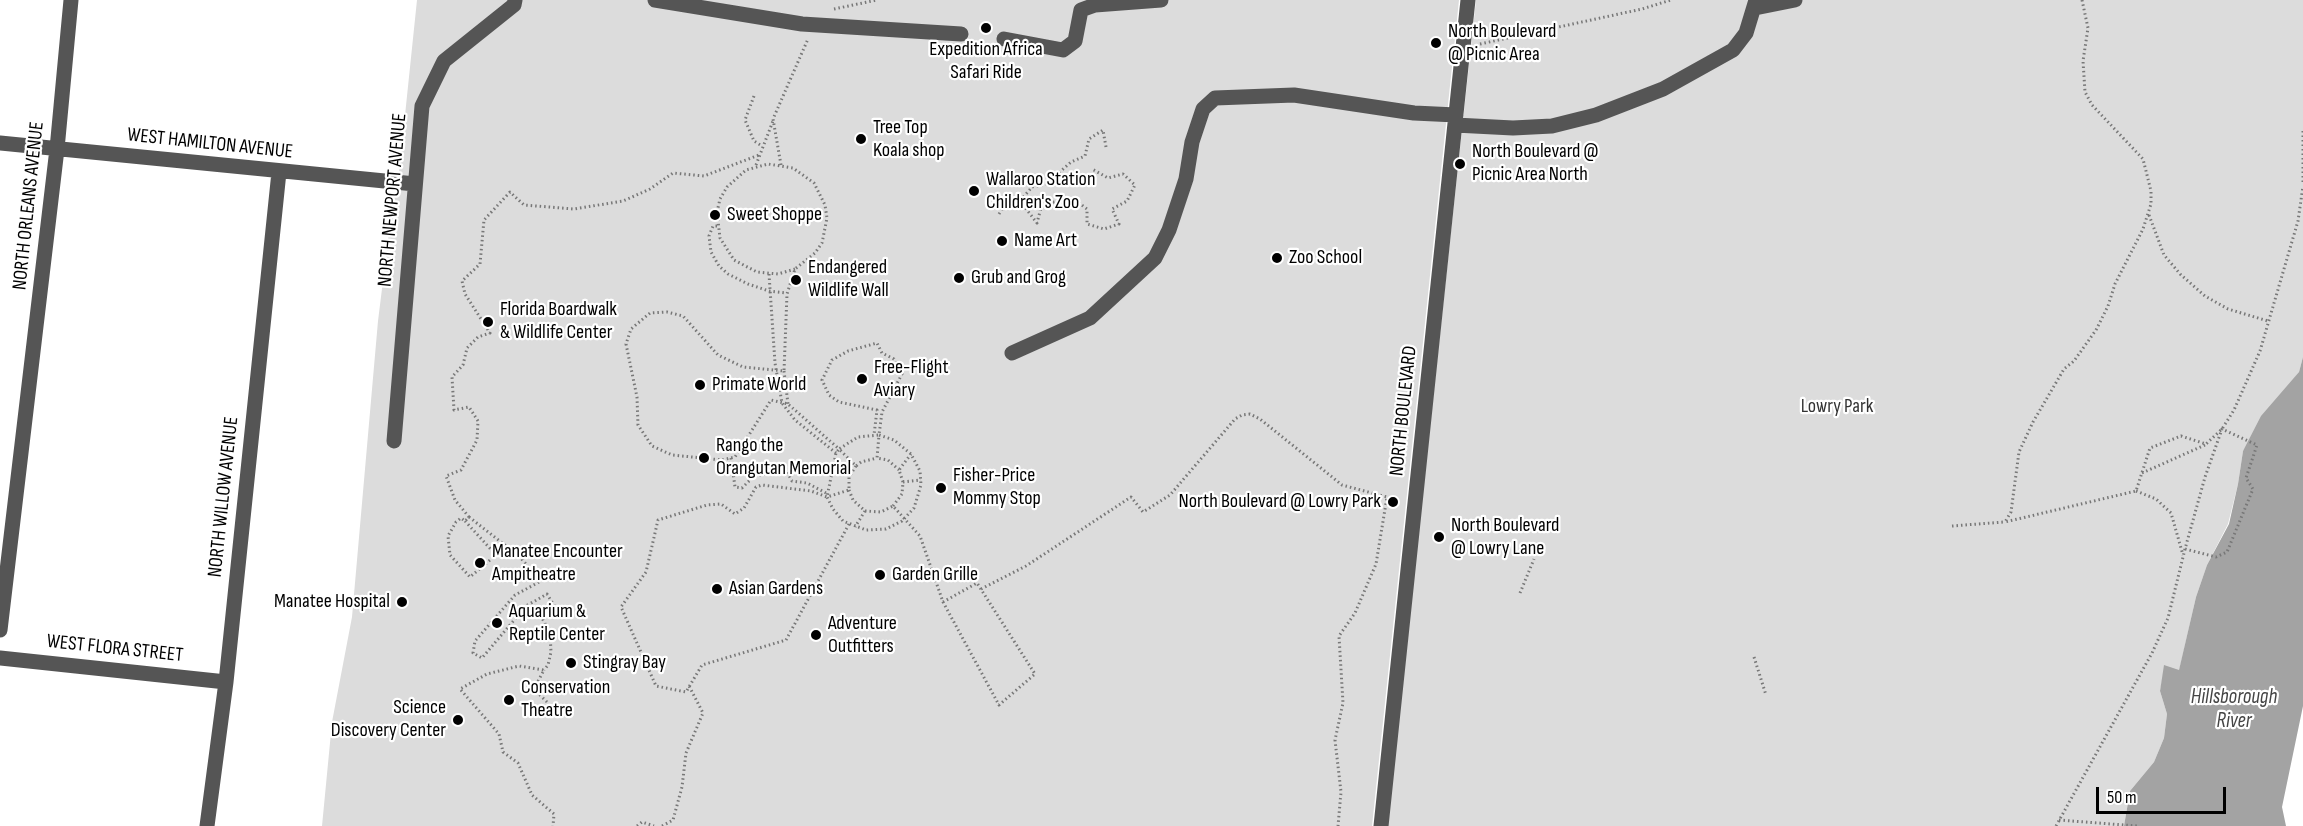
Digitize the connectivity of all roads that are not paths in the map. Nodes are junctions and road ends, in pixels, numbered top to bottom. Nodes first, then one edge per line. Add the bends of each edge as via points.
1 (71, 0) edge
2 (514, 0) edge
3 (655, 0) edge
4 (1161, 0) edge
5 (1468, 0) edge
6 (1796, 0) edge
7 (1756, 4) edge
8 (961, 34) dead end
9 (1004, 39) dead end
10 (1455, 120) junction
11 (0, 143) edge
12 (57, 149) junction
13 (279, 172) junction
14 (415, 184) junction
15 (1012, 353) dead end
16 (394, 441) dead end
17 (0, 630) edge
18 (0, 658) edge
19 (226, 682) junction
20 (207, 826) edge
21 (1381, 826) edge

1 - 12 street, NORTH ORLEANS AVENUE
2 - 14 street, NORTH NEWPORT AVENUE via 514,5 444,61 422,106
3 - 8 street via 802,24
4 - 9 street via 1095,5 1081,10 1075,41 1063,50
5 - 10 street, NORTH BOULEVARD
6 - 7 street
7 - 10 street via 1746,33 1733,50 1663,89 1596,115 1552,126 1514,128
10 - 15 street via 1294,94 1215,98 1203,109 1186,179 1155,258 1090,318
10 - 21 street, NORTH BOULEVARD
11 - 12 street, WEST HAMILTON AVENUE
12 - 13 street, WEST HAMILTON AVENUE
12 - 17 street, NORTH ORLEANS AVENUE
13 - 14 street, WEST HAMILTON AVENUE
13 - 19 street, NORTH WILLOW AVENUE
14 - 16 street, NORTH NEWPORT AVENUE
18 - 19 street, WEST FLORA STREET
19 - 20 street, NORTH WILLOW AVENUE

